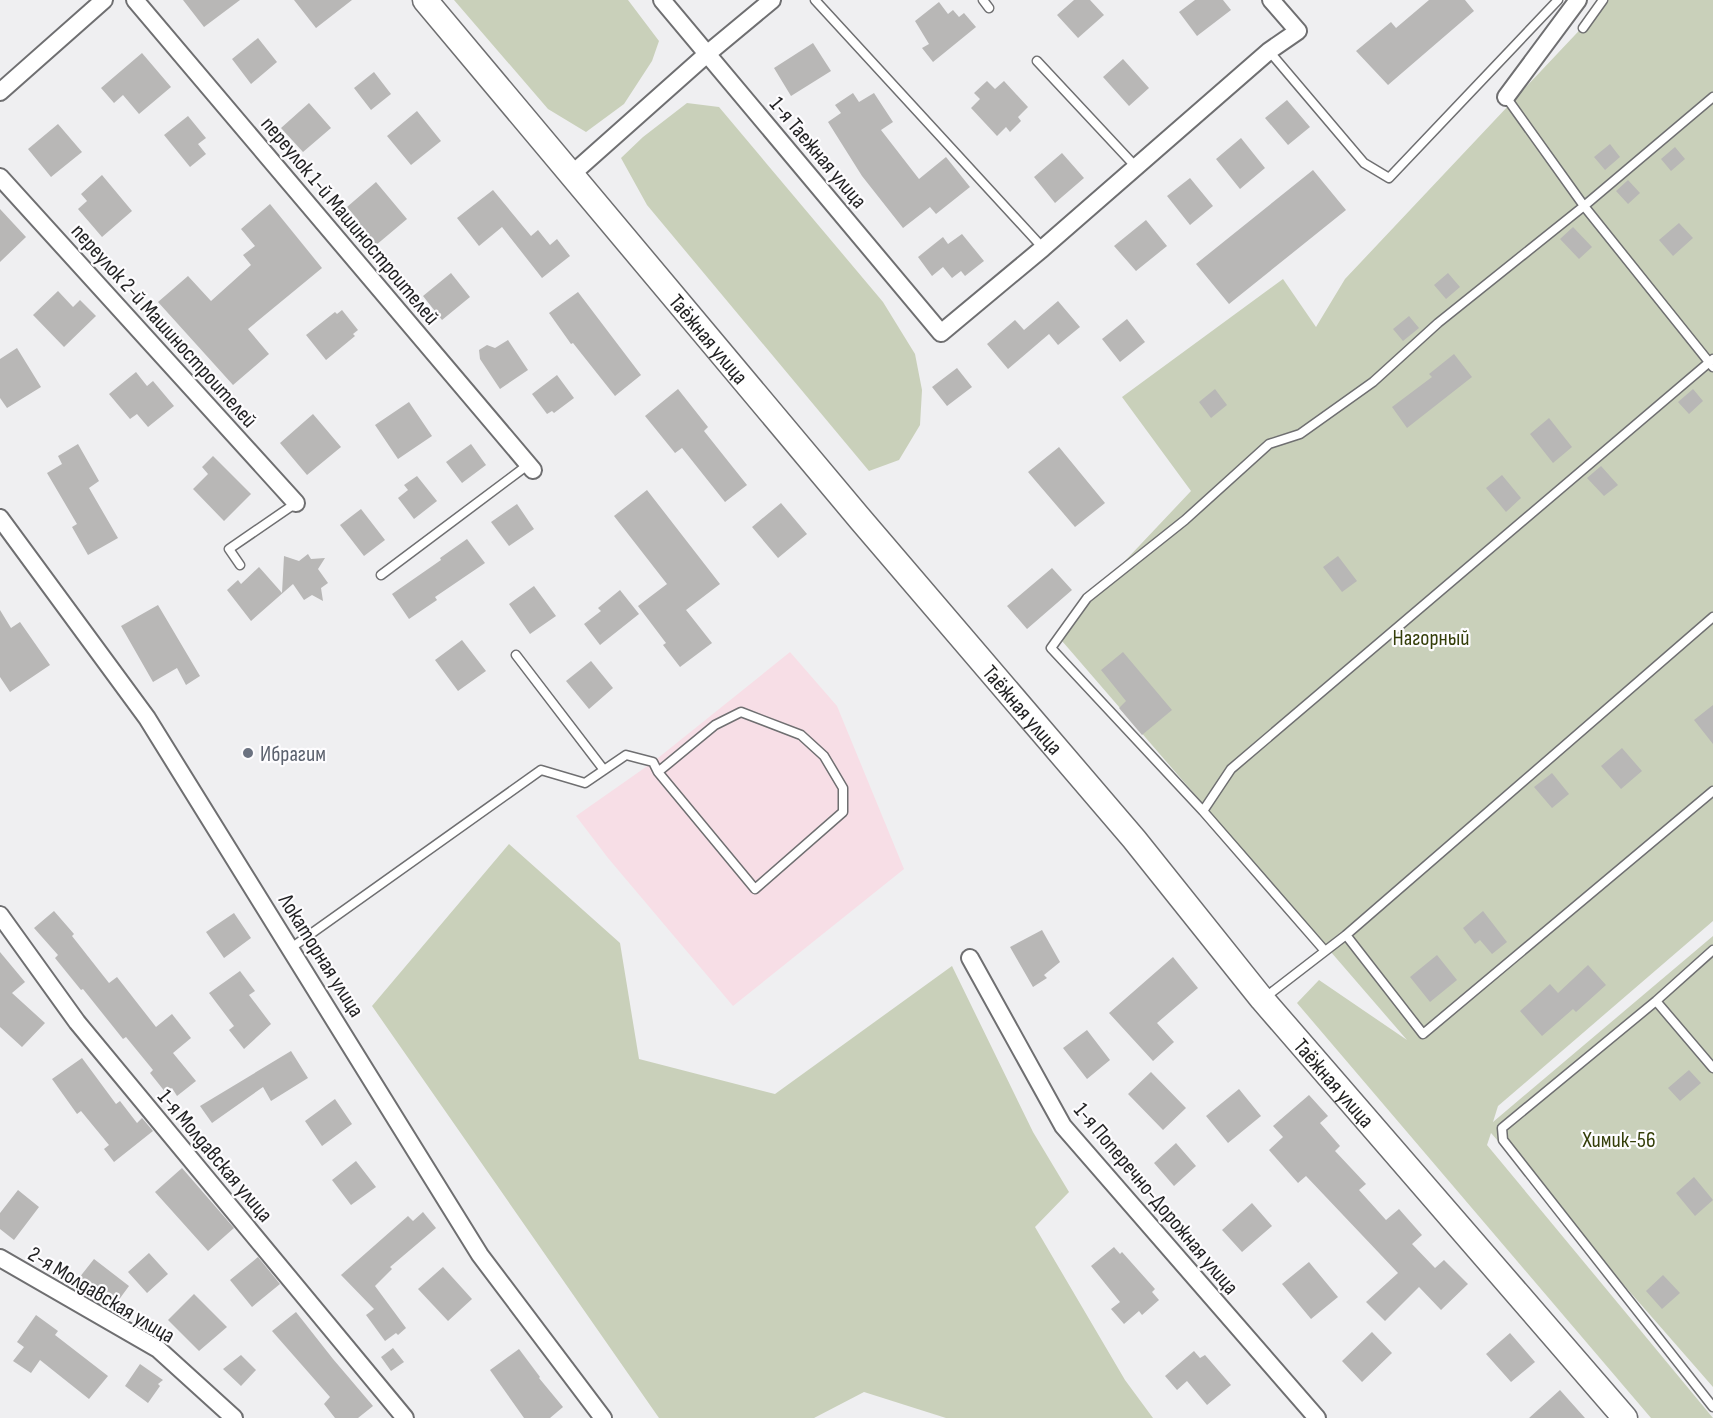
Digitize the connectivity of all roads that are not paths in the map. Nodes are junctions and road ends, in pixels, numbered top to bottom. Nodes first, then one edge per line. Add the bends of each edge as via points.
1 (104, 0) edge
2 (135, 0) edge
3 (425, 0) edge
4 (662, 0) edge
5 (772, 0) edge
6 (815, 0) edge
7 (983, 0) edge
8 (1271, 0) edge
9 (1558, 0) edge
10 (1578, 0) edge
11 (1603, 0) edge
12 (989, 8) dead end
13 (1583, 28) dead end
14 (1269, 51) junction
15 (707, 54) junction
16 (1037, 61) dead end
17 (0, 92) edge
18 (1506, 97) joint
19 (1713, 97) edge
20 (1136, 167) junction
21 (572, 174) junction
22 (0, 177) edge
23 (1584, 206) junction
24 (1043, 248) junction
25 (1712, 363) edge
26 (531, 467) joint
27 (297, 503) joint
28 (0, 518) edge
29 (240, 565) dead end
30 (381, 575) dead end
31 (1713, 617) edge
32 (516, 655) dead end
33 (604, 770) junction
34 (658, 772) junction
35 (1713, 791) edge
36 (1203, 812) junction
37 (0, 915) edge
38 (1346, 935) junction
39 (291, 948) junction
40 (1713, 950) edge
41 (1324, 951) junction
42 (970, 958) dead end
43 (1262, 999) junction
44 (1656, 1001) junction
45 (1713, 1068) edge
46 (0, 1258) edge
47 (1713, 1407) edge
48 (234, 1418) edge
49 (405, 1418) edge
50 (603, 1418) edge
51 (1317, 1418) edge
52 (1625, 1418) edge

1 - 17 street
2 - 26 street, переулок 1-й Машиностроителей
3 - 21 street, Таёжная улица
4 - 15 street, 1-я Таежная улица
5 - 15 street
6 - 24 lane
7 - 12 lane
8 - 14 street via 1298,31
9 - 14 lane via 1389,178 1364,163
10 - 18 street
11 - 13 lane
14 - 20 street
15 - 21 street
15 - 24 street, 1-я Таежная улица via 941,333
16 - 20 lane
18 - 23 lane
19 - 23 lane
20 - 24 street
21 - 43 street, Таёжная улица via 1134,839
22 - 27 street, переулок 2-й Машиностроителей
23 - 25 lane
23 - 36 lane via 1438,323 1374,382 1300,434 1269,444 1185,520 1087,598 1051,648
25 - 36 lane via 1231,769
26 - 30 lane
27 - 29 lane via 229,549
28 - 39 street, Локаторная улица via 147,718
31 - 38 lane
32 - 33 lane
33 - 34 lane via 626,755 653,762
33 - 39 lane via 585,783 541,770
34 - 34 lane via 755,889 843,812 843,788 824,756 801,735 741,712 715,725
35 - 38 lane via 1423,1034
36 - 41 lane
37 - 49 street, 1-я Молдавская улица via 77,1022
38 - 41 lane
39 - 50 street, Локаторная улица via 480,1255
40 - 44 lane
41 - 43 lane
42 - 51 street, 1-я Поперечно-Дорожная улица via 1063,1126
43 - 52 street, Таёжная улица
44 - 45 lane
44 - 47 lane via 1502,1128 1503,1140
46 - 48 street, 2-я Молдавская улица via 158,1348

